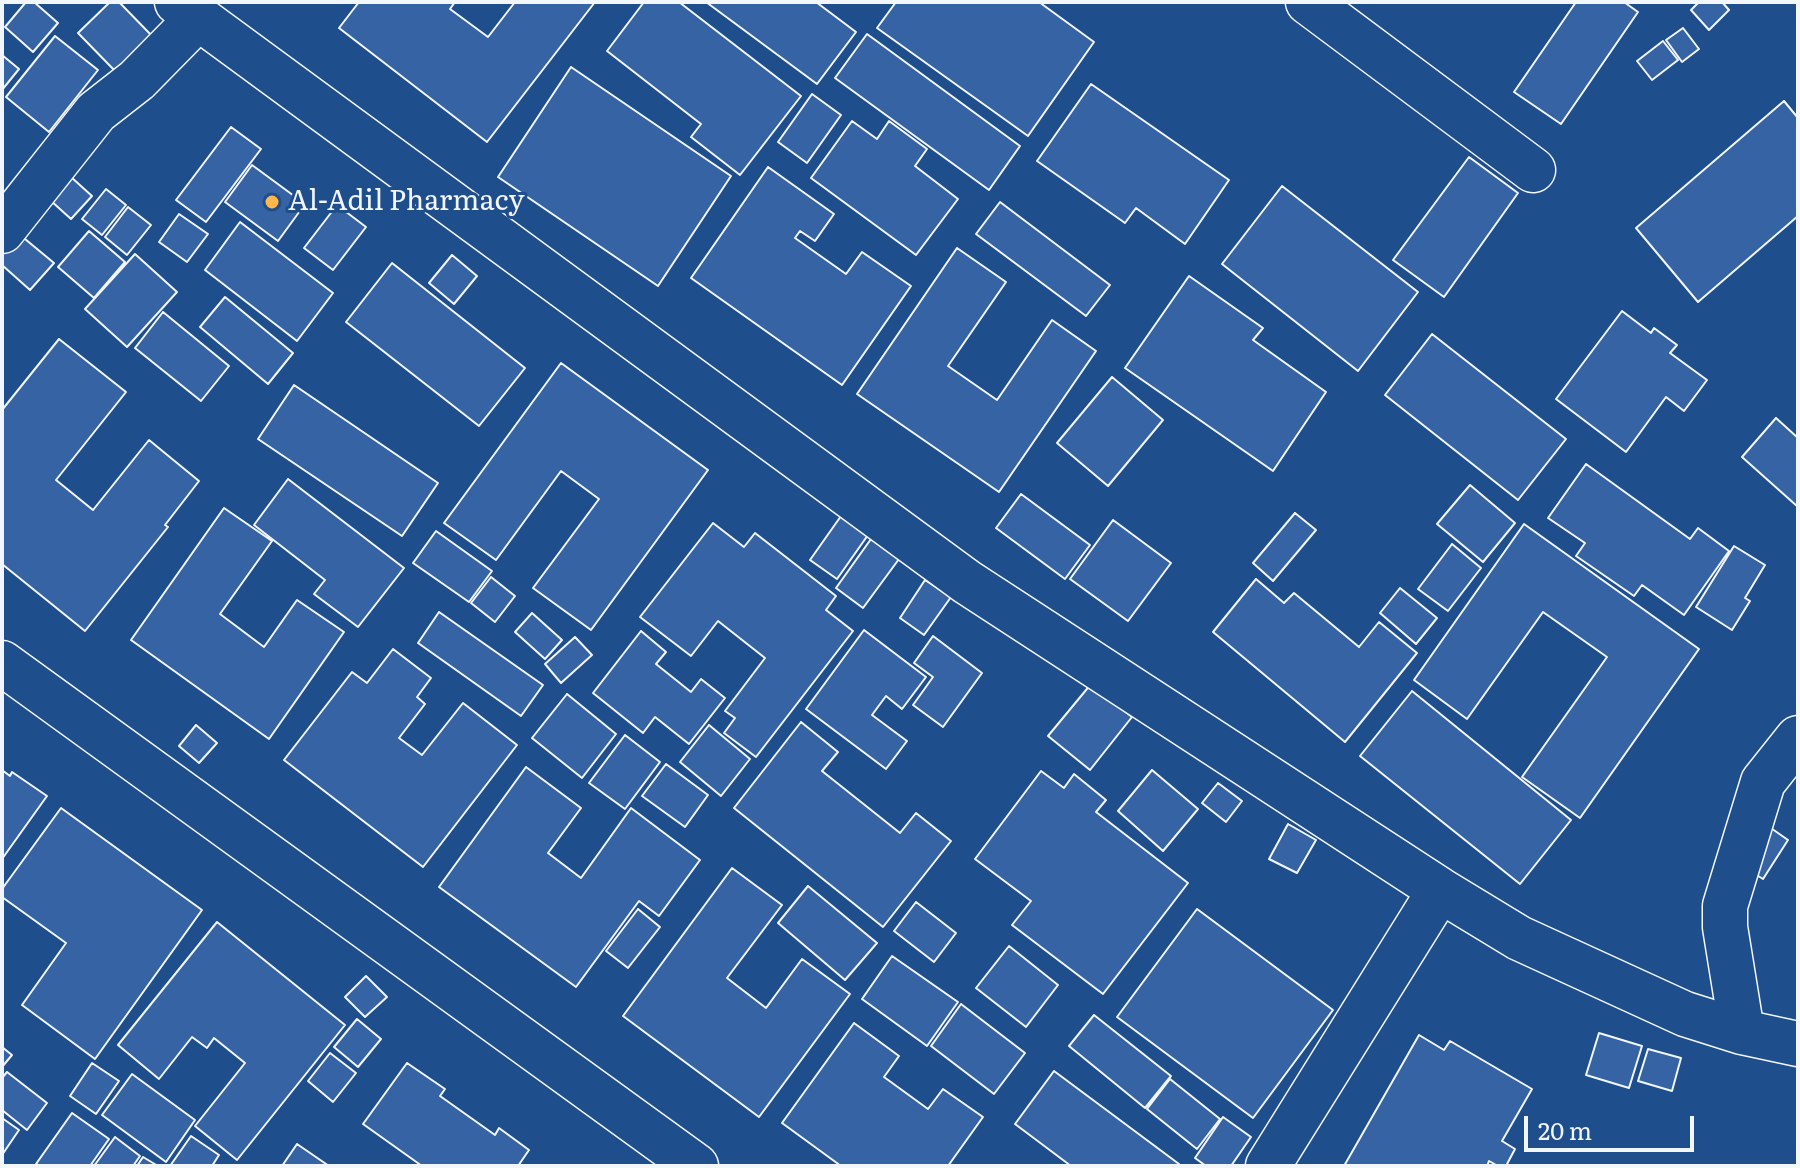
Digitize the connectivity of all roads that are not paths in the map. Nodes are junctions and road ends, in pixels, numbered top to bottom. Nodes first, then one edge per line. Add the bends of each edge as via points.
1 (1308, 2) edge
2 (188, 10) edge
3 (1533, 170) dead end
4 (2, 231) edge
5 (2, 663) edge
6 (1798, 738) edge
7 (1440, 890) junction
8 (1742, 1032) junction
9 (1798, 1044) edge
10 (696, 1166) edge
11 (1268, 1166) edge

1 - 3 street
2 - 4 street via 137,80 96,112
2 - 7 street via 967,582
5 - 10 street
6 - 8 street via 1763,782 1725,906
7 - 8 street via 1519,938 1685,1014
7 - 11 street
8 - 9 street

